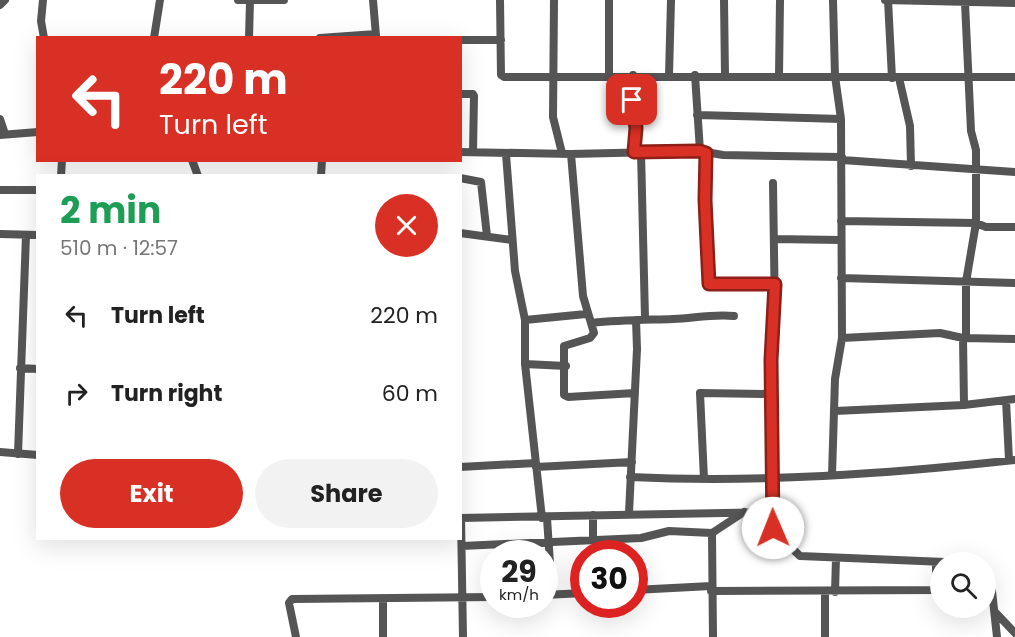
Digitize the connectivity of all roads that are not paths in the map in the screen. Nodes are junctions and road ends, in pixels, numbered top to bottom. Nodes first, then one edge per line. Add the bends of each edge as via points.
1 (5, 0) edge
2 (43, 0) edge
3 (160, 0) edge
4 (238, 0) edge
5 (284, 0) edge
6 (373, 0) edge
7 (500, 0) edge
8 (554, 0) edge
9 (609, 0) edge
10 (671, 0) edge
11 (724, 0) edge
12 (780, 0) edge
13 (833, 0) edge
14 (886, 0) edge
15 (250, 1) edge
16 (965, 3) junction
17 (1015, 3) edge
18 (0, 5) edge
19 (44, 36) edge
20 (154, 36) edge
21 (249, 36) edge
22 (376, 36) edge
23 (462, 40) edge
24 (501, 40) junction
25 (609, 75) junction
26 (633, 75) junction
27 (669, 75) junction
28 (695, 75) junction
29 (725, 75) junction
30 (553, 76) junction
31 (779, 76) junction
32 (835, 76) junction
33 (969, 77) junction
34 (1015, 77) edge
35 (896, 78) junction
36 (462, 94) edge
37 (697, 115) junction
38 (0, 119) edge
39 (841, 119) junction
40 (36, 132) edge
41 (3, 135) edge
42 (462, 152) edge
43 (473, 152) junction
44 (638, 152) junction
45 (703, 152) junction
46 (566, 153) junction
47 (506, 154) junction
48 (842, 159) junction
49 (911, 166) junction
50 (976, 168) junction
51 (1015, 172) edge
52 (462, 178) edge
53 (773, 183) dead end
54 (0, 190) edge
55 (36, 190) edge
56 (841, 221) junction
57 (976, 223) junction
58 (1015, 227) edge
59 (462, 233) edge
60 (0, 234) edge
61 (26, 235) junction
62 (36, 235) edge
63 (487, 236) junction
64 (774, 239) junction
65 (512, 240) junction
66 (841, 240) junction
67 (841, 278) junction
68 (966, 282) junction
69 (1015, 283) edge
70 (775, 284) junction
71 (586, 314) junction
72 (735, 316) dead end
73 (645, 318) junction
74 (525, 320) junction
75 (636, 320) junction
76 (592, 323) junction
77 (842, 338) junction
78 (965, 338) junction
79 (1015, 339) edge
80 (525, 364) junction
81 (566, 366) junction
82 (20, 368) junction
83 (36, 369) edge
84 (635, 393) junction
85 (772, 394) junction
86 (1015, 399) edge
87 (1006, 400) junction
88 (964, 405) junction
89 (835, 411) junction
90 (0, 452) edge
91 (18, 454) junction
92 (36, 455) edge
93 (1012, 460) edge
94 (632, 462) junction
95 (536, 465) junction
96 (462, 467) edge
97 (832, 475) junction
98 (630, 477) junction
99 (704, 479) junction
100 (772, 479) junction
101 (745, 512) junction
102 (773, 512) junction
103 (629, 513) junction
104 (593, 515) junction
105 (462, 518) edge
106 (544, 518) junction
107 (712, 533) junction
108 (462, 540) edge
109 (548, 540) edge
110 (593, 540) joint
111 (480, 545) edge
112 (462, 546) junction
113 (836, 558) junction
114 (930, 562) edge
115 (711, 589) junction
116 (648, 590) edge
117 (930, 590) edge
118 (825, 592) junction
119 (835, 592) junction
120 (480, 598) edge
121 (383, 599) junction
122 (463, 599) junction
123 (996, 613) edge
124 (995, 618) edge
125 (1015, 633) edge
126 (296, 637) edge
127 (383, 637) edge
128 (463, 637) edge
129 (713, 637) edge
130 (825, 637) edge
131 (997, 637) edge

1 - 18 street
2 - 19 street
3 - 20 street
4 - 15 street
5 - 15 street
6 - 22 street
7 - 24 street
8 - 30 street
9 - 25 street
10 - 27 street
11 - 29 street
12 - 31 street
13 - 32 street
14 - 16 street
14 - 35 street
15 - 21 street
16 - 17 street
16 - 33 street
23 - 24 street
24 - 30 street via 502,76
25 - 26 street
25 - 30 street
26 - 27 street
26 - 44 street
27 - 28 street
28 - 29 street
28 - 37 street
29 - 31 street
30 - 46 street via 553,117
31 - 32 street
32 - 35 street
32 - 39 street
33 - 34 street
33 - 35 street
33 - 50 street
35 - 49 street via 910,126
36 - 43 street via 474,96
37 - 39 street
37 - 45 street
38 - 41 street
39 - 48 street
40 - 41 street
42 - 43 street
43 - 47 street
44 - 45 street
44 - 46 street
44 - 73 street
45 - 48 street
45 - 70 street via 709,284
46 - 47 street
46 - 71 street
47 - 65 street
48 - 49 street
48 - 56 street
49 - 50 street
50 - 51 street
50 - 57 street
52 - 63 street via 481,182
53 - 64 street
54 - 55 street
56 - 57 street
56 - 66 street
57 - 58 street
57 - 68 street
59 - 63 street
60 - 61 street
61 - 62 street
61 - 82 street
63 - 65 street
64 - 66 street
64 - 70 street
65 - 74 street
66 - 67 street
67 - 68 street
67 - 77 street
68 - 69 street
68 - 78 street
70 - 85 street
71 - 74 street
71 - 76 street
72 - 73 street
73 - 75 street
74 - 80 street
75 - 76 street
75 - 84 street
76 - 81 street via 591,338 564,346
77 - 78 street via 940,333
77 - 89 street
78 - 79 street
78 - 88 street
80 - 81 street
80 - 95 street
81 - 84 street via 565,397
82 - 83 street
82 - 91 street
84 - 94 street
85 - 99 street via 700,393
85 - 100 street
86 - 87 street
87 - 88 street
87 - 93 street
88 - 89 street
89 - 97 street
90 - 91 street
91 - 92 street
93 - 97 street via 923,471
94 - 95 street
94 - 98 street
95 - 96 street
95 - 106 street
97 - 100 street
98 - 99 street
98 - 103 street
99 - 100 street
100 - 102 street
101 - 102 street
101 - 103 street
101 - 107 street
102 - 113 street via 775,532 798,555
103 - 104 street
104 - 106 street
104 - 110 street
105 - 106 street
106 - 109 street
107 - 110 street via 669,531 641,538
107 - 115 street
108 - 112 street
111 - 112 street
112 - 122 street
113 - 114 street
113 - 119 street
115 - 116 street
115 - 118 street
115 - 129 street
117 - 119 street
118 - 119 street
118 - 130 street
120 - 122 street
121 - 122 street
121 - 126 street via 292,599 289,603
121 - 127 street
122 - 128 street
123 - 125 street
124 - 131 street

